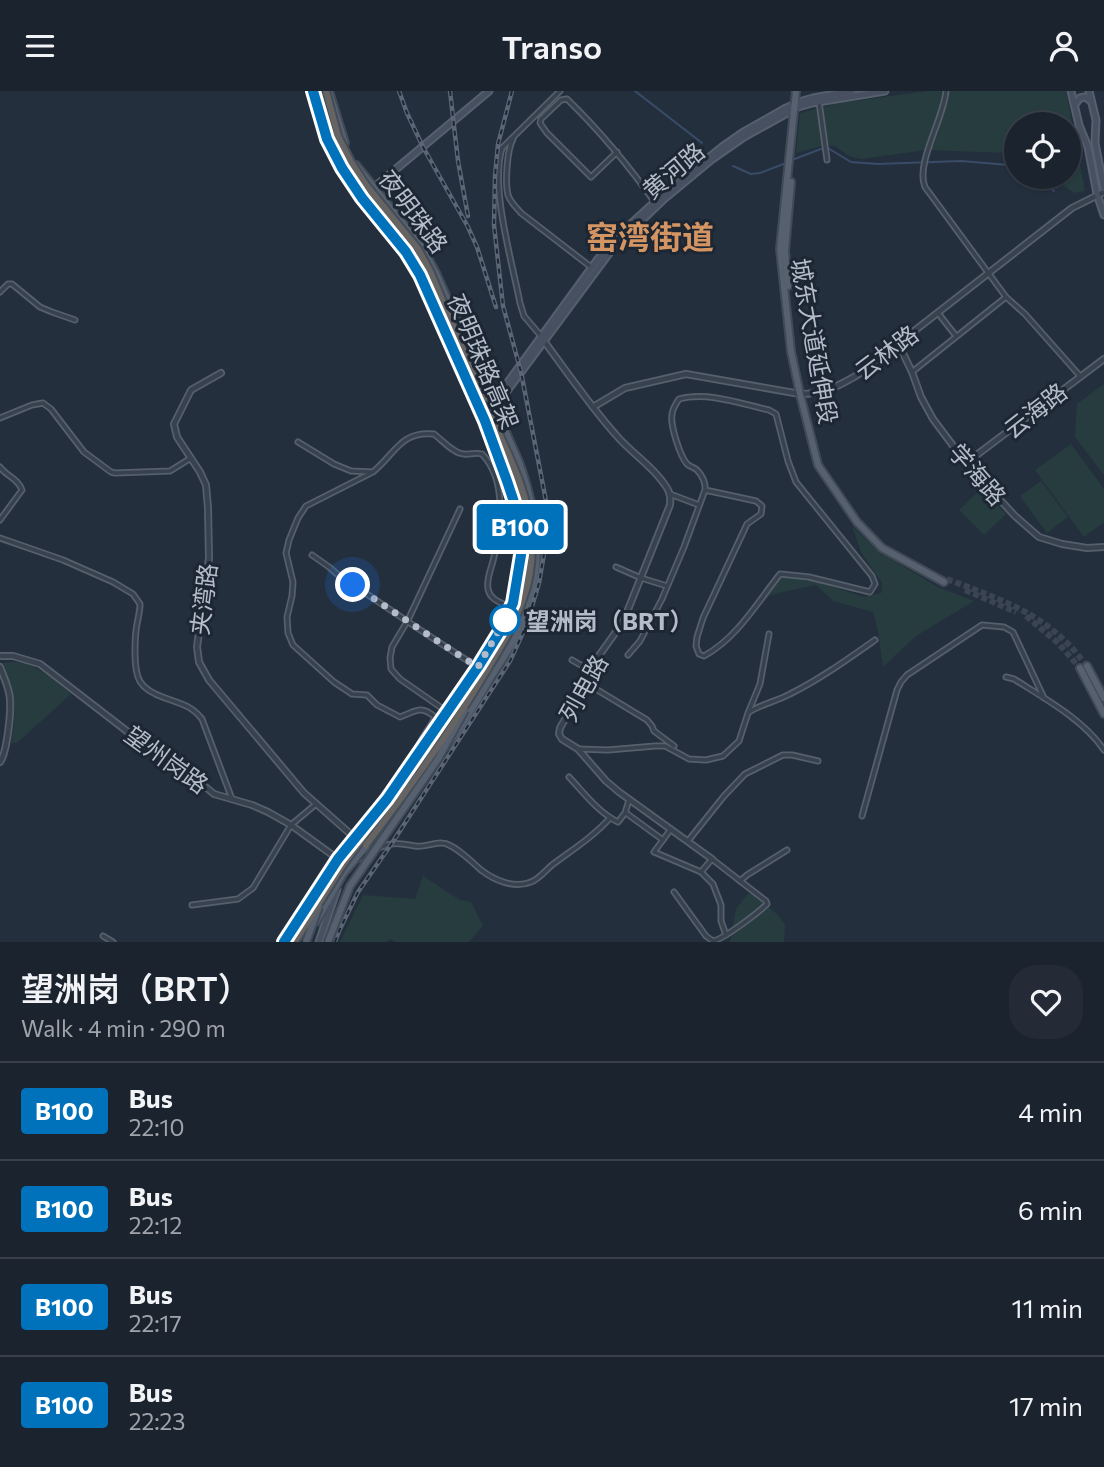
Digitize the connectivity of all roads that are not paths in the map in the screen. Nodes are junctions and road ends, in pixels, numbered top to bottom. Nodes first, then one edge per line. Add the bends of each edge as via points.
1 (313, 91) edge
2 (318, 91) edge
3 (327, 91) edge
4 (489, 91) edge
5 (560, 91) edge
6 (798, 91) edge
7 (852, 91) edge
8 (885, 91) edge
9 (946, 91) edge
10 (1071, 91) edge
11 (1089, 91) edge
12 (1091, 101) junction
13 (819, 102) junction
14 (796, 105) junction
15 (1075, 106) junction
16 (513, 138) junction
17 (617, 152) junction
18 (827, 160) dead end
19 (374, 188) junction
20 (1104, 190) edge
21 (1097, 194) junction
22 (362, 198) junction
23 (656, 204) junction
24 (1104, 215) edge
25 (593, 270) junction
26 (988, 272) junction
27 (0, 292) edge
28 (1006, 297) junction
29 (937, 312) junction
30 (75, 320) dead end
31 (956, 336) junction
32 (542, 339) junction
33 (898, 343) junction
34 (1104, 359) edge
35 (912, 372) junction
36 (221, 373) dead end
37 (1080, 376) junction
38 (801, 394) junction
39 (494, 406) junction
40 (593, 407) junction
41 (0, 418) edge
42 (484, 419) junction
43 (298, 442) dead end
44 (191, 458) junction
45 (966, 463) junction
46 (0, 467) edge
47 (373, 472) junction
48 (705, 490) junction
49 (670, 494) junction
50 (699, 505) junction
51 (460, 509) dead end
52 (0, 520) edge
53 (0, 538) edge
54 (1104, 547) edge
55 (312, 555) dead end
56 (616, 567) dead end
57 (641, 578) junction
58 (945, 580) tunnel mouth
59 (667, 586) junction
60 (408, 620) junction
61 (769, 635) dead end
62 (875, 640) dead end
63 (628, 655) dead end
64 (0, 656) edge
65 (572, 660) dead end
66 (0, 667) edge
67 (478, 667) junction
68 (591, 671) junction
69 (1006, 677) dead end
70 (586, 683) junction
71 (475, 691) junction
72 (1044, 698) junction
73 (1104, 698) edge
74 (447, 711) junction
75 (748, 713) junction
76 (1104, 715) edge
77 (674, 746) dead end
78 (578, 749) junction
79 (1104, 750) edge
80 (416, 758) junction
81 (818, 761) dead end
82 (0, 762) edge
83 (569, 778) dead end
84 (232, 799) junction
85 (629, 800) junction
86 (316, 804) junction
87 (625, 813) junction
88 (862, 815) dead end
89 (610, 818) junction
90 (291, 825) junction
91 (671, 829) junction
92 (355, 838) junction
93 (663, 840) junction
94 (688, 841) junction
95 (366, 845) junction
96 (787, 850) dead end
97 (338, 859) junction
98 (712, 859) junction
99 (352, 862) junction
100 (701, 872) junction
101 (340, 880) junction
102 (740, 881) junction
103 (674, 892) dead end
104 (326, 893) junction
105 (192, 905) dead end
106 (321, 913) junction
107 (326, 920) junction
108 (726, 935) junction
109 (103, 936) dead end
110 (113, 942) edge
111 (284, 942) edge
112 (295, 942) edge
113 (305, 942) edge
114 (318, 942) edge
115 (328, 942) edge

1 - 22 main road, 夜明珠路 via 333,153
2 - 104 highway, 夜明珠路高架, bridge via 341,159 429,280 513,479 526,530 520,594 502,634 425,754
3 - 19 main road, 夜明珠路 via 352,159
3 - 71 highway, 夜明珠路高架, bridge via 338,136 351,162 430,271 517,475 529,514 531,557 524,597 512,628
4 - 19 main road
5 - 16 street
6 - 14 main road, 城东大道延伸段
7 - 14 main road, 黄河路
8 - 13 main road, 黄河路
9 - 26 street via 922,174 925,187
10 - 15 main road
11 - 12 main road
12 - 15 main road via 1080,98
12 - 20 main road
13 - 14 main road, 黄河路
13 - 18 street
14 - 23 main road, 黄河路 via 741,133
14 - 38 main road, 城东大道延伸段 via 785,251
15 - 21 main road
16 - 25 street via 507,182 512,204
16 - 32 street via 500,155 502,211 524,316
17 - 17 street via 567,99 541,119 547,133 591,177
17 - 23 street
19 - 22 main road
19 - 39 main road, 夜明珠路 via 422,247
20 - 21 street, 云林路
21 - 24 main road
21 - 26 street, 云林路
22 - 42 main road, 夜明珠路 via 420,275
23 - 25 main road, 黄河路
25 - 32 main road, 黄河路
26 - 28 street
26 - 29 street, 云林路
27 - 30 street via 12,285 40,307
28 - 31 street
28 - 37 street
29 - 31 street
29 - 33 street, 云林路
31 - 35 street
32 - 39 main road, 黄河路
32 - 40 street
33 - 35 street, 学海路
33 - 38 street, 云林路 via 837,387
34 - 37 street, 云海路
35 - 45 street, 学海路 via 928,411
36 - 44 street, 夹湾路 via 191,390 174,424
37 - 45 street, 云海路
38 - 40 street, 云林路 via 686,374 625,388
38 - 58 main road, 城东大道延伸段 via 821,463 858,517 886,546
39 - 42 main road, 黄河路
39 - 95 main road, 夜明珠路 via 534,509 537,551 531,598 513,641 459,731
40 - 49 street
41 - 44 street via 43,403 84,452 115,473 170,471
42 - 67 main road, 夜明珠路 via 518,514 521,555 513,603
43 - 47 street via 351,471
44 - 86 street, 夹湾路 via 206,485 210,527 199,662 209,680
45 - 54 street, 学海路 via 1039,537 1087,548
46 - 52 street via 22,490
47 - 67 street via 401,442 427,433 463,455 482,454 493,469 500,521 489,591 508,606
47 - 80 street via 312,502 298,518 286,553 293,582 288,633 305,657 352,694 367,695 400,717 419,709 433,714
48 - 48 street via 706,484 680,452 673,429 671,416 679,399 708,397 769,410 776,414 796,482 875,584 870,592 780,574 721,645 704,656 696,646 703,618 747,524 761,514 762,506
48 - 50 street
49 - 50 street
49 - 57 street, 列电路 via 670,505
50 - 59 street
51 - 60 street
53 - 84 street via 63,560 133,594 140,604 135,633 138,679 144,688 187,705 202,719
55 - 60 street
56 - 57 street
57 - 59 street
57 - 68 street, 列电路 via 623,622
59 - 63 street via 640,641
60 - 67 street
60 - 74 street via 391,647 391,669
61 - 75 street via 760,684
62 - 75 street via 789,695
64 - 84 street, 望州岗路 via 40,664 214,794
65 - 68 street
66 - 82 street via 10,699 7,742
67 - 74 main road, 夜明珠路
68 - 70 street, 列电路
69 - 72 street
70 - 77 street via 647,720
70 - 78 street, 列电路 via 559,734
71 - 95 highway, 夜明珠路高架, bridge
71 - 115 main road, bridge via 438,759 350,885
72 - 79 street
72 - 88 street via 1013,632 1004,627 982,625 926,661 907,675 897,690
73 - 76 main road via 1083,667
74 - 80 main road, 夜明珠路
75 - 78 street via 739,741 723,756 706,760 689,759 665,746
78 - 85 street, 列电路
80 - 92 main road, 夜明珠路
81 - 94 street via 783,755 745,774
83 - 89 street
84 - 90 street, 望州岗路
85 - 87 street
85 - 91 street, 列电路
86 - 90 street
86 - 92 street, 夹湾路
87 - 89 street via 618,822
87 - 93 street
89 - 99 street via 530,883 498,881 443,842 427,846 392,843
90 - 97 street, 望州岗路
90 - 105 street via 253,888 239,899
91 - 93 street
91 - 94 street, 列电路
92 - 97 main road, 夜明珠路
93 - 100 street via 654,852
94 - 98 street, 列电路
95 - 99 main road, 夜明珠路
96 - 102 street
97 - 111 main road, 夜明珠路
98 - 100 street
98 - 102 street
99 - 101 main road, 夜明珠路
100 - 108 street via 719,897
101 - 106 main road, 夜明珠路
101 - 107 main road
102 - 108 street via 767,904
103 - 108 street via 709,940
104 - 112 highway, 夜明珠路高架, bridge
104 - 113 main road, bridge
106 - 107 main road via 328,911
106 - 113 main road, 夜明珠路
107 - 114 main road
109 - 110 street

